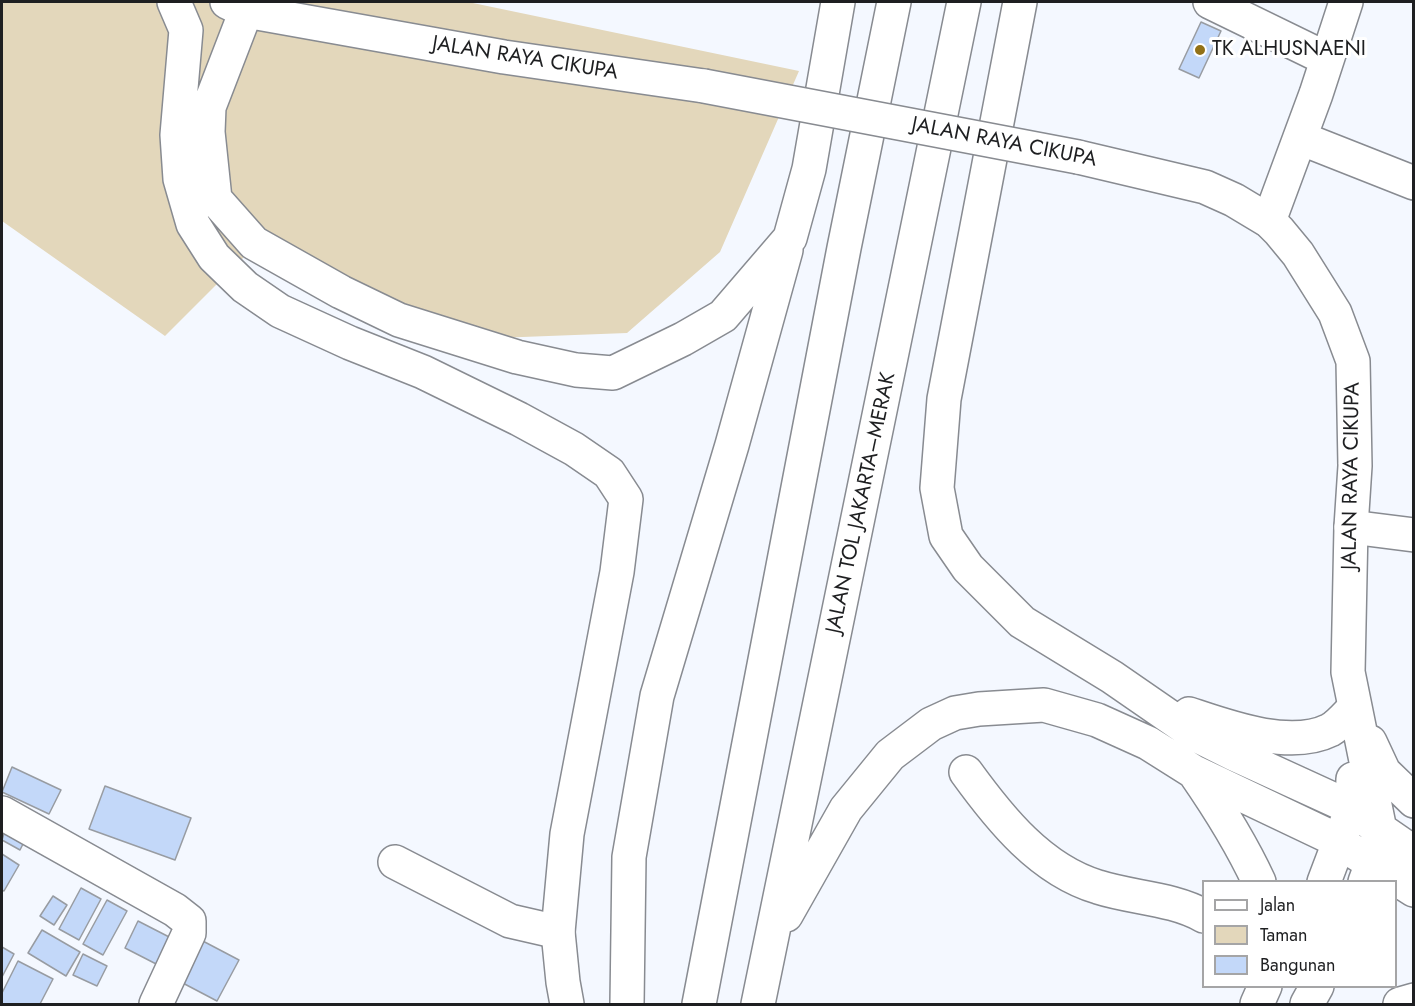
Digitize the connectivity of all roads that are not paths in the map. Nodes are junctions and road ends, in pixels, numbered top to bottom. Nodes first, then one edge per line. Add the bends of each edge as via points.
1 (174, 2) edge
2 (838, 2) edge
3 (894, 2) edge
4 (964, 2) edge
5 (1020, 2) edge
6 (1210, 2) edge
7 (1346, 2) edge
8 (236, 6) edge
9 (1327, 59) junction
10 (1300, 138) junction
11 (1413, 183) edge
12 (1269, 222) junction
13 (790, 238) junction
14 (1351, 527) junction
15 (1413, 535) edge
16 (1142, 698) junction
17 (1354, 708) junction
18 (966, 772) dead end
19 (1194, 772) junction
20 (1413, 801) edge
21 (1352, 808) junction
22 (2, 813) edge
23 (1380, 830) junction
24 (1340, 841) junction
25 (1413, 853) edge
26 (395, 862) dead end
27 (1368, 872) edge
28 (1258, 880) edge
29 (1325, 880) edge
30 (1388, 880) edge
31 (1397, 884) edge
32 (1413, 890) edge
33 (1202, 916) edge
34 (558, 932) junction
35 (772, 940) junction
36 (1316, 988) edge
37 (1413, 1000) edge
38 (156, 1005) edge
39 (567, 1005) edge
40 (627, 1005) edge
41 (699, 1005) edge
42 (758, 1005) edge
43 (1307, 1005) edge
44 (1400, 1005) edge

1 - 34 main road via 186,30 177,135 180,179 193,224 214,257 245,287 280,311 423,372 574,449 609,473 626,499 620,554 567,834
2 - 13 main road via 809,169
3 - 41 main road
4 - 35 main road, JALAN TOL JAKARTA–MERAK
5 - 16 main road via 944,399 937,488 946,536 968,568 1022,622
6 - 9 main road
7 - 9 main road
8 - 12 main road, JALAN RAYA CIKUPA, bridge via 504,57 704,86 1078,157 1204,187
8 - 13 main road via 209,107 214,199 254,243 399,320 518,357 576,370 614,373 723,316
9 - 10 main road
10 - 11 main road
10 - 12 main road
12 - 14 main road, JALAN RAYA CIKUPA via 1298,254 1335,313 1353,361 1355,466
13 - 40 main road via 657,696 629,857
14 - 15 main road
14 - 17 main road, JALAN RAYA CIKUPA via 1348,672
16 - 17 main road via 1263,736 1313,735 1331,729
16 - 21 main road via 1196,735
17 - 20 main road via 1384,772
17 - 21 main road, JALAN RAYA CIKUPA
17 - 23 main road, JALAN RAYA CIKUPA
18 - 33 main road via 992,808 1043,859 1069,876
19 - 24 main road
19 - 28 main road via 1245,852
19 - 35 main road via 1148,743 1097,720 1044,705 956,713 931,724 890,754 846,809
21 - 23 main road
21 - 24 main road, JALAN RAYA CIKUPA
22 - 38 main road via 189,921 189,933
23 - 25 main road
23 - 27 main road
24 - 27 main road
24 - 29 main road, JALAN RAYA CIKUPA
26 - 34 main road via 510,921
27 - 30 main road
31 - 32 main road
34 - 39 main road
35 - 42 main road, JALAN TOL JAKARTA–MERAK
36 - 43 main road
37 - 44 main road

